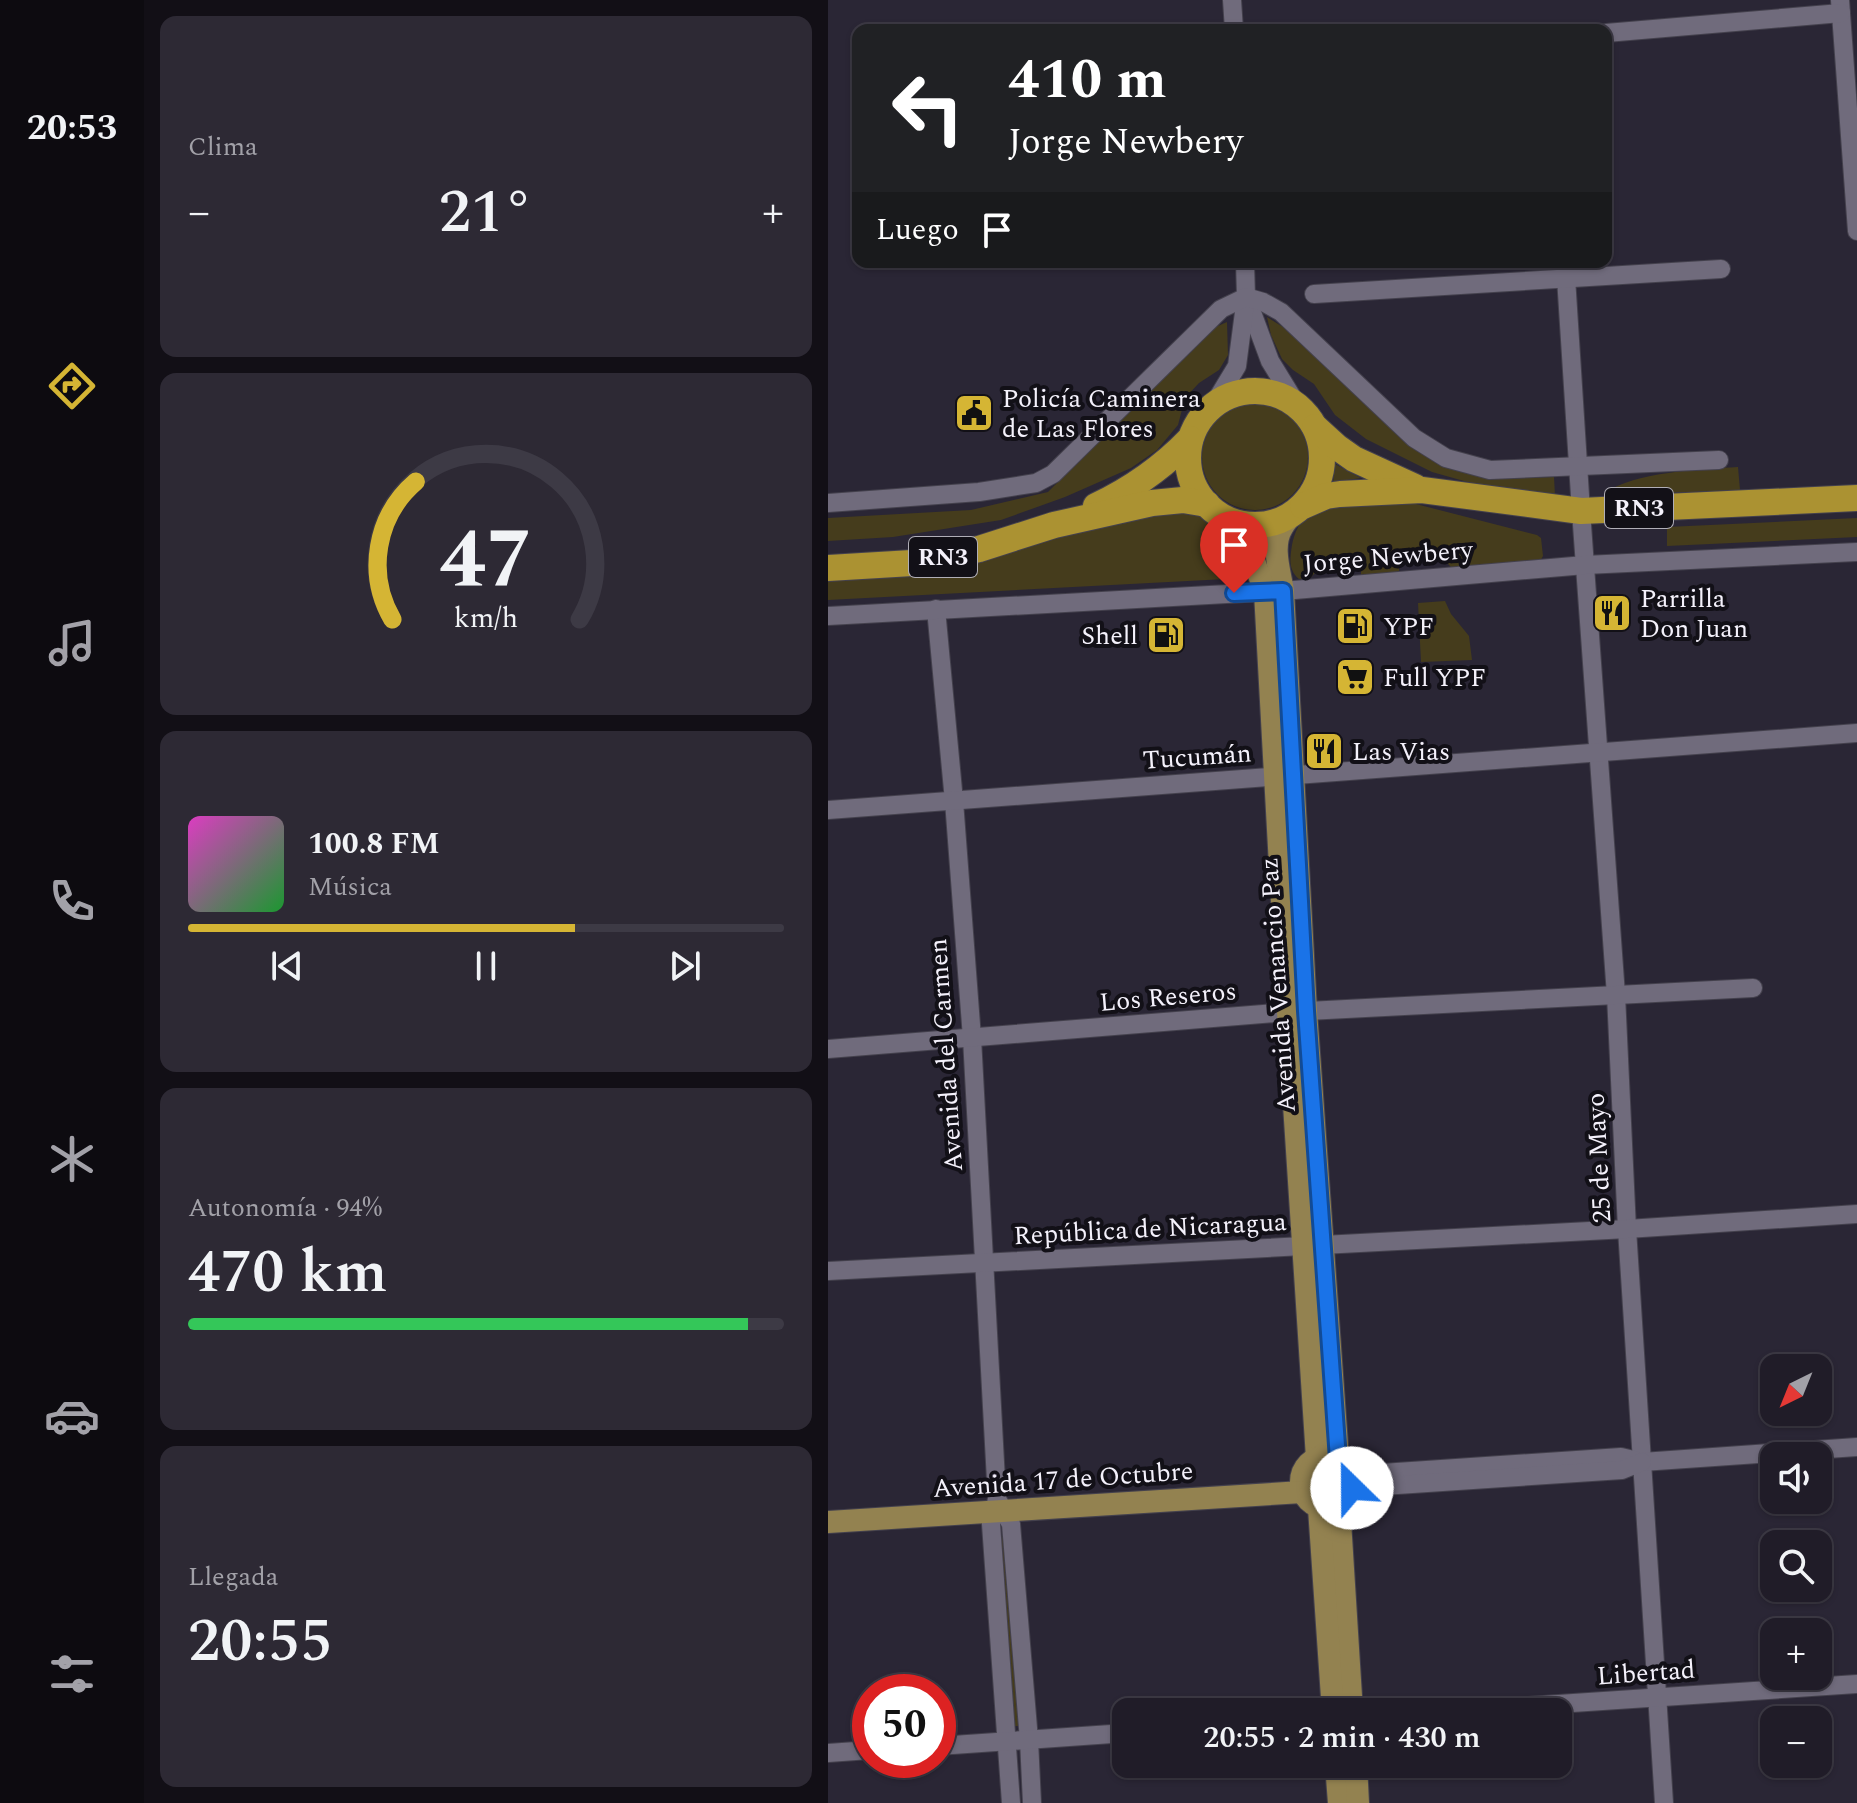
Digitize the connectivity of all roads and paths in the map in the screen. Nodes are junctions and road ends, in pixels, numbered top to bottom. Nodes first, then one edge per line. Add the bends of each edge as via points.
1 (1232, 0) edge
2 (1841, 7) edge
3 (1234, 24) edge
4 (1612, 32) edge
5 (1857, 231) edge
6 (1245, 268) edge
7 (1721, 269) dead end
8 (1566, 271) edge
9 (1314, 294) dead end
10 (1246, 297) junction
11 (1214, 404) junction
12 (1297, 405) junction
13 (1315, 427) junction
14 (1190, 439) junction
15 (1719, 460) dead end
16 (1578, 467) junction
17 (1422, 490) junction
18 (1857, 498) edge
19 (828, 503) edge
20 (1207, 504) junction
21 (1298, 509) junction
22 (1581, 511) junction
23 (1241, 524) junction
24 (1054, 525) junction
25 (1857, 552) edge
26 (1585, 565) junction
27 (828, 568) edge
28 (1274, 591) junction
29 (936, 609) junction
30 (828, 616) edge
31 (1857, 733) edge
32 (1600, 752) junction
33 (1284, 776) junction
34 (954, 801) junction
35 (828, 810) edge
36 (1753, 988) dead end
37 (1616, 995) junction
38 (1297, 1012) junction
39 (972, 1038) junction
40 (828, 1049) edge
41 (1857, 1214) edge
42 (1627, 1229) junction
43 (1313, 1246) junction
44 (983, 1262) junction
45 (828, 1271) edge
46 (1857, 1447) edge
47 (1642, 1462) junction
48 (1336, 1482) junction
49 (1302, 1485) junction
50 (998, 1507) junction
51 (828, 1509) edge
52 (828, 1522) edge
53 (1857, 1684) edge
54 (1333, 1698) edge
55 (1351, 1698) edge
56 (1657, 1698) junction
57 (1572, 1703) edge
58 (1112, 1734) edge
59 (1029, 1740) junction
60 (1008, 1741) junction
61 (956, 1745) edge
62 (852, 1751) edge
63 (828, 1753) edge
64 (1337, 1778) edge
65 (1357, 1778) edge
66 (1011, 1803) edge
67 (1032, 1803) edge
68 (1339, 1803) edge
69 (1358, 1803) edge
70 (1664, 1803) edge

1 - 3 street
2 - 4 street
2 - 5 street
6 - 10 street
7 - 8 street
8 - 9 street
8 - 16 street, 25 de Mayo
10 - 11 street via 1237,366
10 - 12 street via 1270,361
10 - 16 street via 1281,312 1414,438 1446,458 1490,470
10 - 19 street via 1221,309 1053,474 1036,483
11 - 12 highway, RN3 via 1230,395 1265,391
11 - 14 highway, RN3
12 - 13 highway, RN3
13 - 17 highway, RN3 via 1354,459
13 - 21 highway, RN3 via 1322,469 1315,489
14 - 20 highway via 1189,474
14 - 24 highway, RN3 via 1120,495
15 - 16 street
16 - 22 street, 25 de Mayo
17 - 21 highway, RN3 via 1326,496
17 - 22 highway, RN3
18 - 22 highway, RN3
20 - 23 highway, RN3
20 - 24 highway, RN3 via 1152,503
21 - 23 highway, RN3 via 1269,524
21 - 28 main road, Avenida Venancio Paz via 1281,528
22 - 26 street, 25 de Mayo
23 - 28 main road, Avenida Venancio Paz
24 - 27 highway, RN3 via 944,557
25 - 26 street, Jorge Newbery
26 - 28 street, Jorge Newbery
26 - 32 street, 25 de Mayo
28 - 29 street, Jorge Newbery
28 - 33 main road, Avenida Venancio Paz
29 - 30 street, Jorge Newbery
29 - 34 street, Avenida del Carmen
31 - 32 street, Tucumán
32 - 33 street, Tucumán
32 - 37 street, 25 de Mayo
33 - 34 street, Tucumán
33 - 38 main road, Avenida Venancio Paz
34 - 35 street, Tucumán
34 - 39 street, Avenida del Carmen
36 - 37 street, Los Reseros
37 - 38 street, Los Reseros
37 - 42 street, 25 de Mayo
38 - 39 street, Los Reseros
38 - 43 main road, Avenida Venancio Paz
39 - 40 street, Los Reseros
39 - 44 street, Avenida del Carmen
41 - 42 street, República de Nicaragua
42 - 43 street, República de Nicaragua
42 - 47 street, 25 de Mayo
43 - 44 street, República de Nicaragua
43 - 48 main road, Avenida Venancio Paz
44 - 45 street, República de Nicaragua
44 - 50 street, Avenida del Carmen
46 - 47 street
47 - 48 street via 1622,1470
47 - 56 street, 25 de Mayo
48 - 49 main road via 1309,1502
48 - 49 main road via 1306,1466
48 - 54 main road, Avenida Venancio Paz
48 - 55 main road, Avenida Venancio Paz
49 - 50 main road, Avenida 17 de Octubre
50 - 51 main road, Avenida 17 de Octubre
50 - 52 main road, Avenida 17 de Octubre
50 - 59 street, Avenida del Carmen via 1011,1524
50 - 60 street, Avenida del Carmen via 991,1524
53 - 56 street, Libertad
56 - 57 street, Libertad
56 - 70 street, 25 de Mayo
58 - 59 street
59 - 60 street
59 - 67 street, Avenida del Carmen
60 - 61 street
60 - 66 street, Avenida del Carmen
62 - 63 street
64 - 68 main road
65 - 69 main road

